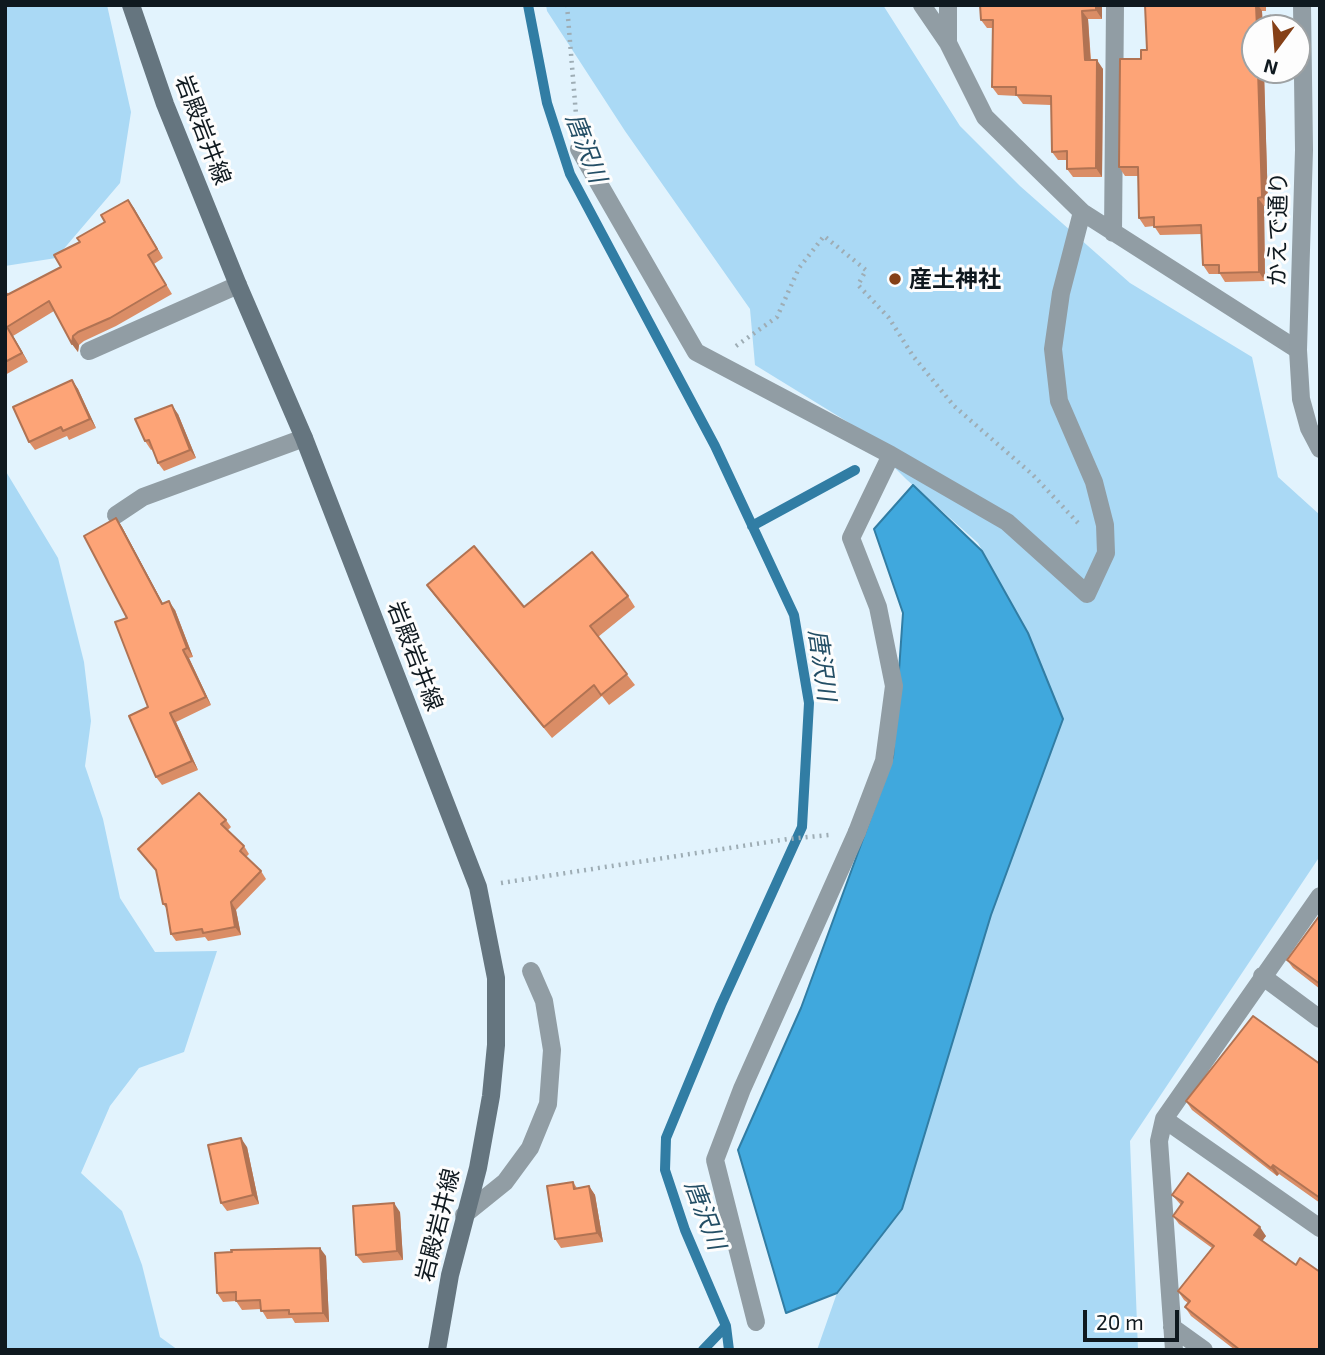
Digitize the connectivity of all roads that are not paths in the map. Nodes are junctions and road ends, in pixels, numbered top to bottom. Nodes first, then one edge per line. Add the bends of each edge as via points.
1 (131, 5) edge
2 (922, 5) edge
3 (948, 5) edge
4 (1115, 5) edge
5 (1302, 5) edge
6 (948, 43) junction
7 (579, 149) road end
8 (1082, 212) junction
9 (1113, 233) junction
10 (238, 285) junction
11 (1298, 350) junction
12 (89, 351) dead end
13 (304, 438) junction
14 (1320, 449) edge
15 (891, 455) junction
16 (116, 514) dead end
17 (1320, 896) edge
18 (531, 971) dead end
19 (1262, 976) junction
20 (1320, 1019) edge
21 (1164, 1119) junction
22 (464, 1215) junction
23 (1320, 1228) edge
24 (756, 1322) dead end
25 (1172, 1327) junction
26 (437, 1350) edge
27 (1174, 1350) edge
28 (1204, 1350) edge

1 - 10 main road, 岩殿岩井線 via 165,104
2 - 6 street
3 - 6 street
4 - 9 street
5 - 11 street, かえで通り via 1304,150
6 - 8 street via 985,117
7 - 15 street via 696,352
8 - 9 street
8 - 15 street via 1061,293 1054,349 1059,401 1094,482 1105,525 1106,553 1087,594 1007,522
9 - 11 street
10 - 12 street
10 - 13 main road, 岩殿岩井線
11 - 14 street, かえで通り via 1301,399
13 - 16 street via 143,497
13 - 22 main road, 岩殿岩井線 via 478,887 496,978 496,1045 478,1168
15 - 24 street via 851,538 878,607 894,686 884,761 715,1160
17 - 19 street
18 - 22 street via 544,1001 552,1050 548,1104 530,1148 505,1182
19 - 20 street
19 - 21 street
21 - 23 street
21 - 25 street via 1159,1141
22 - 26 main road, 岩殿岩井線
25 - 27 street
25 - 28 street

